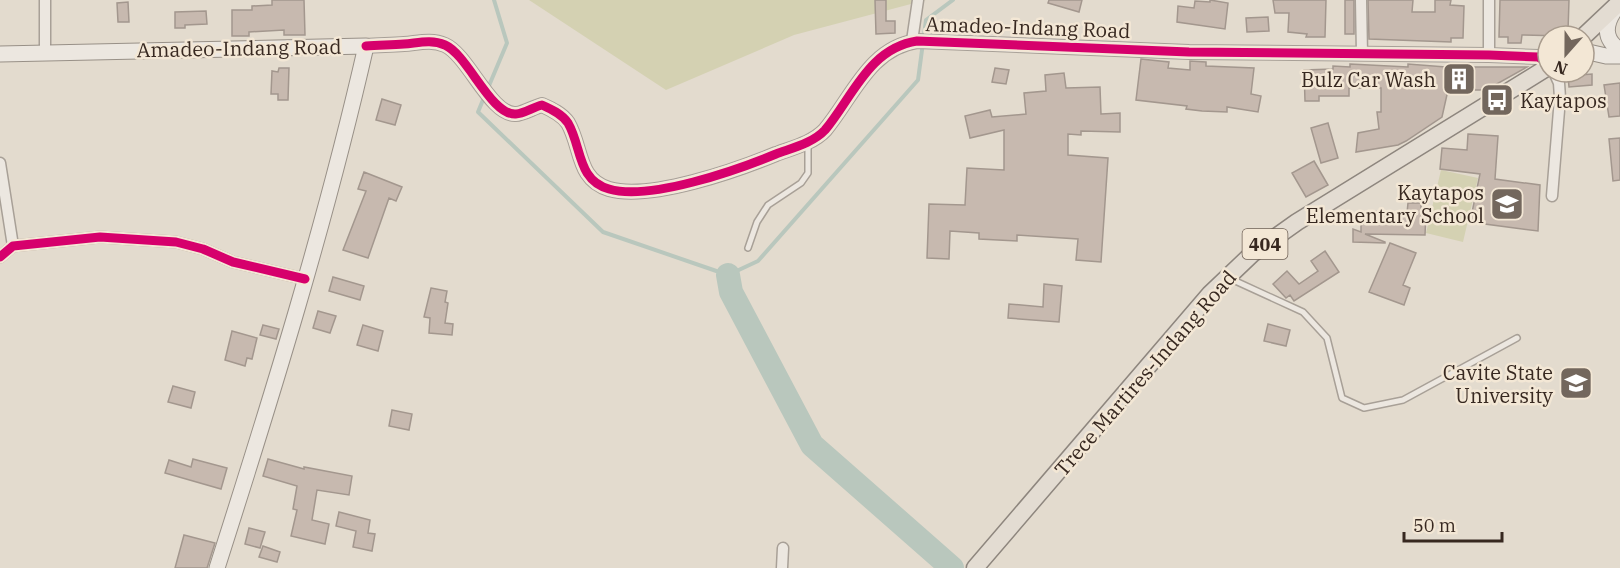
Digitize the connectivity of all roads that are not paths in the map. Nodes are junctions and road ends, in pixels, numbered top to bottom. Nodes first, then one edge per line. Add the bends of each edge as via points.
1 (45, 0) edge
2 (918, 0) edge
3 (1361, 0) edge
4 (1490, 0) edge
5 (1620, 2) edge
6 (1596, 25) edge
7 (914, 41) junction
8 (366, 46) junction
9 (1620, 50) edge
10 (45, 52) junction
11 (0, 54) edge
12 (1362, 54) junction
13 (1596, 54) edge
14 (1489, 55) junction
15 (1620, 56) edge
16 (1536, 57) edge
17 (1536, 73) edge
18 (1559, 84) edge
19 (808, 142) junction
20 (0, 163) edge
21 (2, 184) edge
22 (1552, 196) dead end
23 (13, 246) junction
24 (748, 248) dead end
25 (0, 257) edge
26 (1227, 277) junction
27 (305, 279) junction
28 (1518, 338) dead end
29 (783, 548) dead end
30 (217, 568) edge
31 (782, 568) edge
32 (975, 568) edge

1 - 10 street
2 - 7 street
3 - 12 street
4 - 14 street
5 - 6 main road
5 - 9 main road via 1606,32
7 - 12 street, Amadeo-Indang Road via 1189,52
7 - 19 street, Amadeo-Indang Road via 889,52 866,70 824,131
8 - 10 main road, Amadeo-Indang Road
8 - 19 street, Amadeo-Indang Road via 442,43 459,54 496,104 509,113 518,114 542,105 555,112 568,124 584,171 609,189 630,192 703,179
8 - 27 main road
10 - 11 main road, Amadeo-Indang Road
12 - 14 street, Amadeo-Indang Road
13 - 15 main road
14 - 16 street, Amadeo-Indang Road
17 - 26 main road, Trece Martires-Indang Road / 404 via 1281,232
18 - 22 street
19 - 24 lane via 808,173 801,183 768,206 757,222
20 - 21 street
21 - 23 street
23 - 25 street
23 - 27 street via 100,237 176,242 233,262
26 - 28 lane via 1303,312 1327,338 1342,398 1364,408 1403,400
26 - 32 main road, Trece Martires-Indang Road / 404
27 - 30 main road
29 - 31 street

